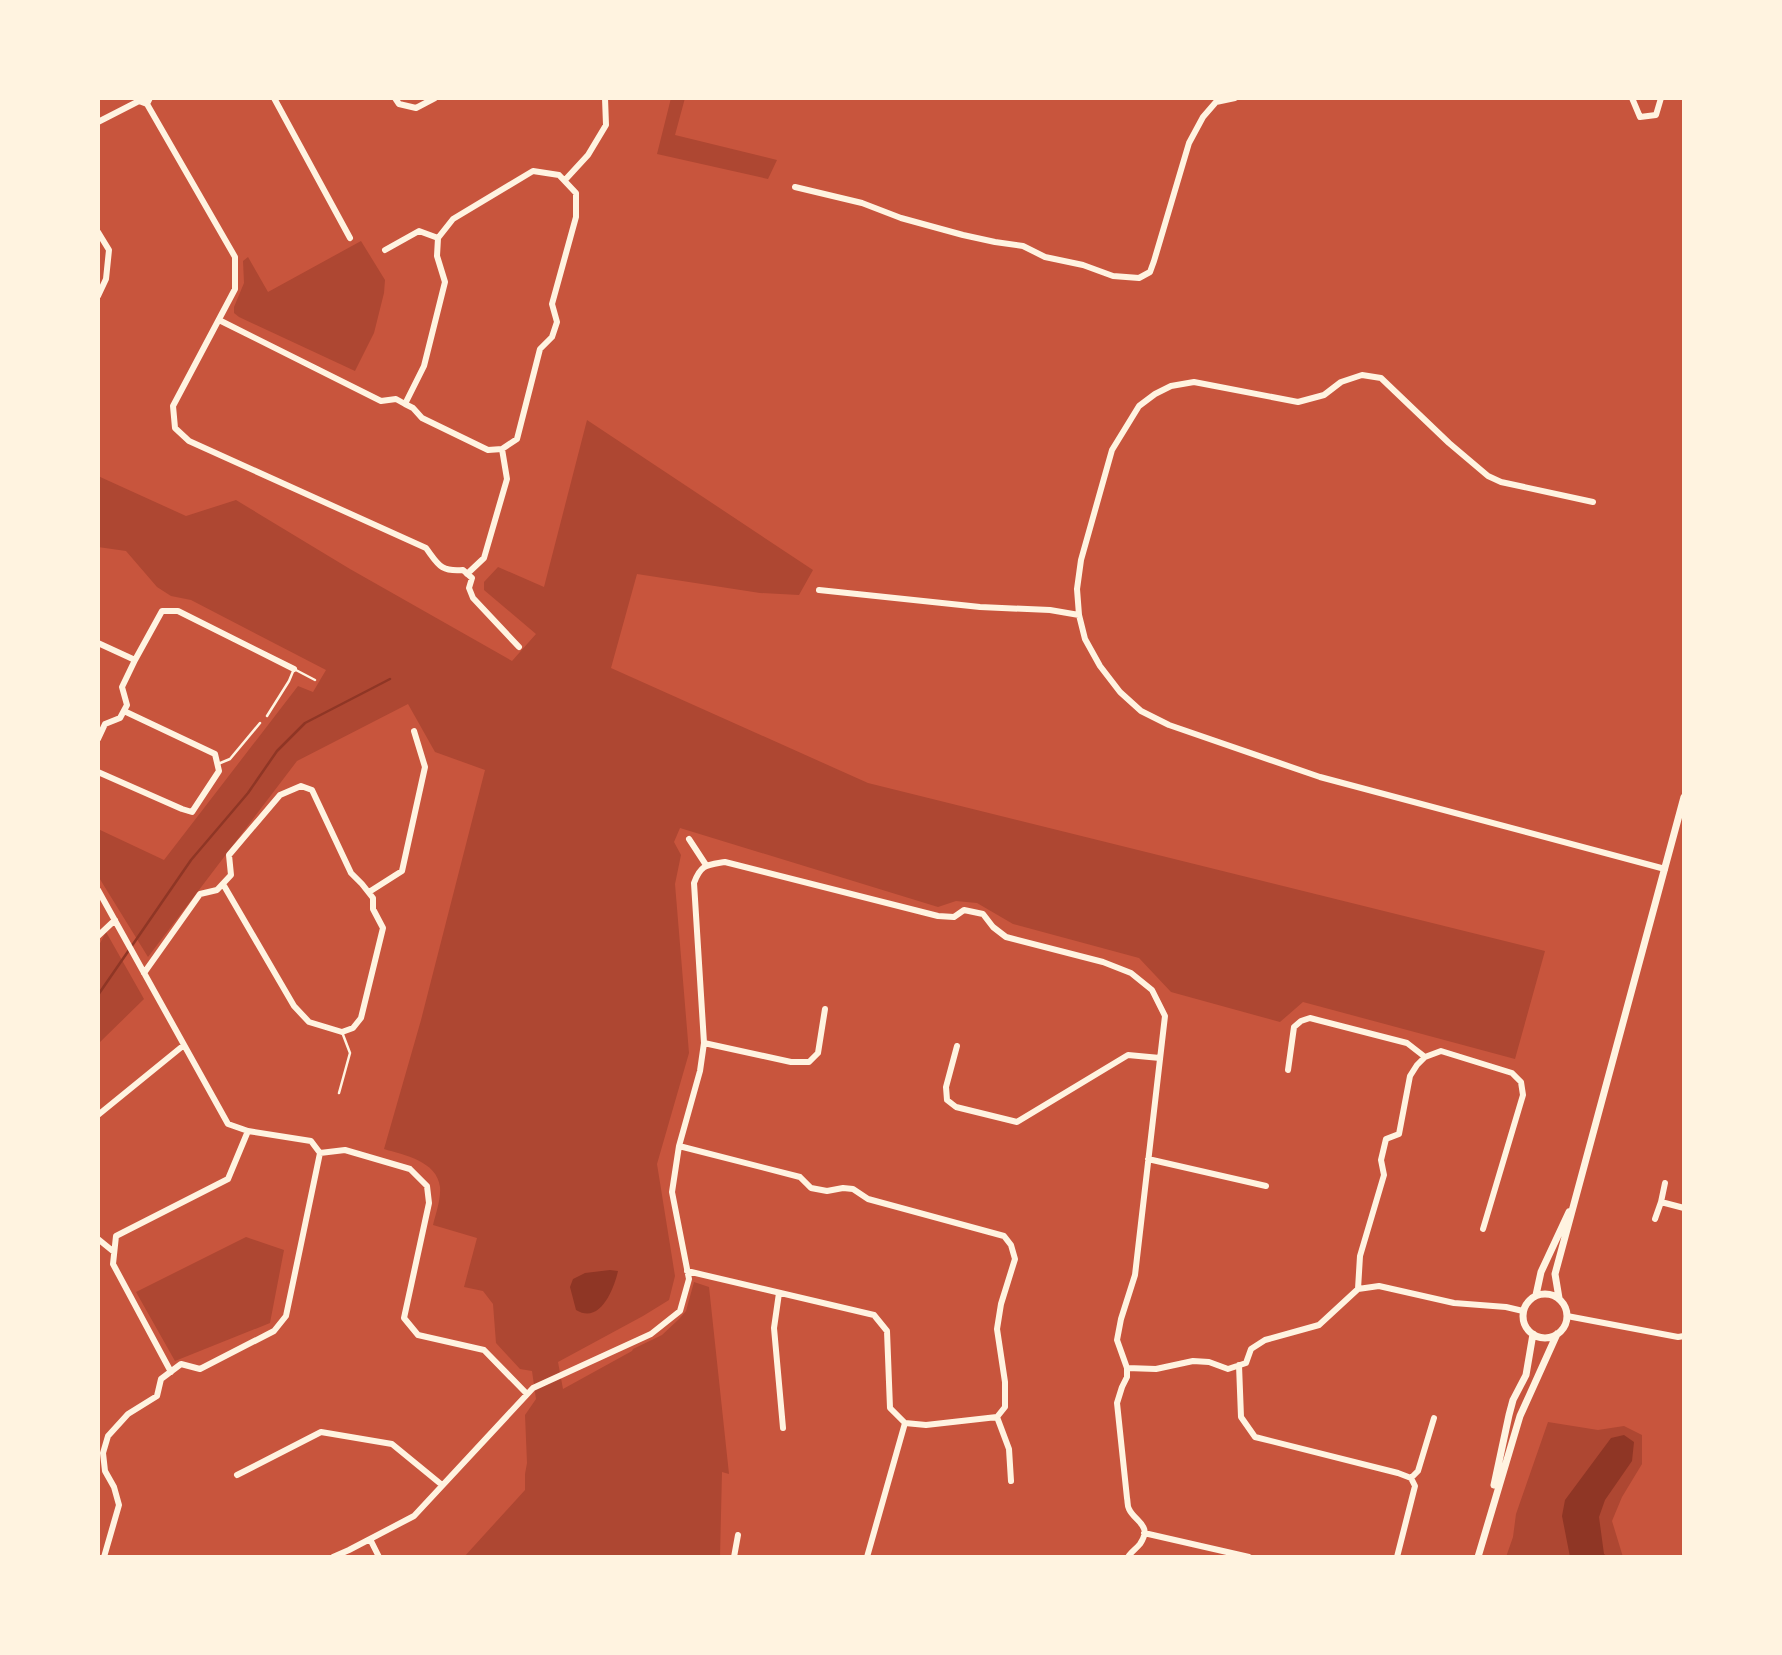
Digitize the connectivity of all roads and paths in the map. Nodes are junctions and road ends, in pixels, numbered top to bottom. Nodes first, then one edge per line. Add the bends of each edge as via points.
1 (274, 98) edge
2 (395, 98) edge
3 (435, 98) edge
4 (605, 98) edge
5 (1235, 98) edge
6 (1632, 98) edge
7 (1661, 98) edge
8 (148, 101) edge
9 (98, 122) edge
10 (565, 180) junction
11 (795, 187) dead end
12 (98, 232) edge
13 (350, 238) dead end
14 (438, 238) junction
15 (385, 250) dead end
16 (98, 296) edge
17 (219, 320) junction
18 (405, 404) junction
19 (502, 449) junction
20 (1592, 502) dead end
21 (467, 574) junction
22 (819, 590) dead end
23 (1079, 615) junction
24 (98, 643) edge
25 (519, 648) dead end
26 (135, 660) junction
27 (294, 669) junction
28 (316, 680) dead end
29 (124, 711) junction
30 (267, 716) dead end
31 (260, 723) dead end
32 (414, 731) dead end
33 (98, 738) edge
34 (218, 764) junction
35 (98, 772) edge
36 (1684, 797) edge
37 (689, 839) dead end
38 (706, 865) junction
39 (1665, 869) junction
40 (223, 884) junction
41 (98, 890) edge
42 (369, 892) junction
43 (115, 920) junction
44 (98, 936) edge
45 (144, 974) junction
46 (825, 1009) dead end
47 (342, 1031) junction
48 (704, 1043) junction
49 (184, 1045) junction
50 (957, 1046) dead end
51 (1425, 1057) junction
52 (1160, 1058) junction
53 (1288, 1070) dead end
54 (339, 1093) dead end
55 (98, 1115) edge
56 (248, 1131) junction
57 (679, 1146) junction
58 (320, 1153) junction
59 (1148, 1159) junction
60 (1665, 1183) dead end
61 (1266, 1186) dead end
62 (1574, 1201) junction
63 (1661, 1202) junction
64 (1684, 1208) edge
65 (1655, 1219) dead end
66 (1483, 1228) dead end
67 (98, 1239) edge
68 (114, 1252) junction
69 (687, 1271) junction
70 (1358, 1289) junction
71 (779, 1293) junction
72 (1536, 1295) junction
73 (1559, 1298) junction
74 (1523, 1311) junction
75 (1567, 1316) junction
76 (1533, 1334) junction
77 (1557, 1335) junction
78 (1684, 1336) edge
79 (1239, 1365) junction
80 (1127, 1368) junction
81 (171, 1372) junction
82 (527, 1394) junction
83 (997, 1417) junction
84 (1434, 1418) dead end
85 (905, 1423) junction
86 (783, 1427) dead end
87 (237, 1475) dead end
88 (1411, 1478) junction
89 (1011, 1480) dead end
90 (442, 1486) junction
91 (1486, 1526) junction
92 (1144, 1533) junction
93 (737, 1535) dead end
94 (370, 1539) junction
95 (104, 1557) edge
96 (333, 1557) edge
97 (379, 1557) edge
98 (734, 1557) edge
99 (867, 1557) edge
100 (1128, 1557) edge
101 (1249, 1557) edge
102 (1397, 1557) edge
103 (1478, 1557) edge

1 - 13 street
2 - 3 street via 399,104 415,108
4 - 10 street via 606,125
5 - 11 street via 1216,102 1189,143 1150,272 1139,278 1113,276 1023,246 963,235
6 - 7 street via 1640,117 1656,115
8 - 9 street
8 - 17 street via 236,257 235,289
10 - 14 street via 533,171 453,219
10 - 19 street via 576,193 576,217 552,304 557,322 552,337 540,349 517,439
12 - 16 street via 109,250 106,279
14 - 15 street via 419,231
14 - 18 street via 444,282 424,366
17 - 18 street via 381,401 397,399
17 - 21 street via 173,406 175,428 189,441 426,548 439,565
18 - 19 street via 422,418 488,450
19 - 21 street via 507,479 485,558
20 - 23 street via 1488,476 1381,378 1362,374 1324,395 1298,402 1194,382 1171,386 1139,406 1112,450 1082,560
21 - 25 street via 472,578 473,598
22 - 23 street
23 - 39 street via 1085,639 1120,692 1141,711 1169,725 1320,777
24 - 26 street
26 - 27 street via 162,611 178,611
26 - 29 street via 122,687
27 - 28 lane
27 - 30 lane
29 - 33 street via 120,718 105,724
29 - 34 street via 215,754
31 - 34 lane via 230,759
32 - 42 street via 425,766 402,871
34 - 35 street via 219,771 192,812
36 - 39 street
37 - 38 street
38 - 48 street via 694,883
38 - 52 street via 725,862 938,916 954,917 964,911 983,914 1006,937 1131,973 1152,990 1165,1016
39 - 62 street
40 - 42 street via 231,875 229,855 280,795 300,786 312,790 351,873
40 - 45 street via 200,894
40 - 47 street via 293,1006 309,1023
41 - 43 street
42 - 47 street via 383,928 361,1018 353,1028
43 - 44 street
43 - 45 street
45 - 49 street
46 - 48 street via 818,1053 809,1062
47 - 54 lane via 351,1053
48 - 57 street
49 - 55 street
49 - 56 street via 228,1124
50 - 52 street via 947,1100 956,1107 1017,1122 1128,1055
51 - 53 street via 1407,1043 1310,1018 1294,1027
51 - 66 street via 1441,1051 1512,1073 1521,1082 1524,1095
51 - 70 street via 1410,1076 1399,1134 1386,1139 1381,1160 1384,1175 1360,1256
52 - 59 street
56 - 58 street via 311,1141
56 - 68 street via 228,1179 116,1236
57 - 69 street via 673,1192
57 - 83 street via 800,1177 811,1188 853,1189 868,1199 1004,1236 1015,1259 997,1329 1005,1407
58 - 81 street via 286,1316 274,1331 200,1369 181,1364
58 - 82 street via 345,1150 411,1169 427,1186 429,1203 404,1318 418,1335 484,1350
59 - 61 street
59 - 80 street via 1135,1275 1117,1340
60 - 63 street
62 - 72 street via 1541,1272
62 - 73 street via 1555,1274
63 - 64 street
63 - 65 street
67 - 68 street
68 - 81 street via 113,1264
69 - 71 street
69 - 82 street via 680,1311 651,1334
70 - 74 street via 1379,1286 1454,1303
70 - 79 street via 1319,1325 1265,1340
71 - 85 street via 874,1315 887,1331 890,1408
71 - 86 street via 774,1328
72 - 73 street via 1548,1293
72 - 74 street
73 - 75 street
74 - 76 street via 1524,1324
75 - 77 street
75 - 78 street
76 - 77 street
76 - 91 street via 1526,1375 1508,1415
77 - 91 street via 1520,1416
79 - 80 street via 1228,1369 1193,1361 1156,1369
79 - 88 street via 1241,1417 1255,1437
80 - 92 street via 1117,1403 1129,1510 1141,1521
81 - 95 street via 161,1379 157,1396 128,1414 108,1436 103,1453 105,1471 118,1504
82 - 90 street
83 - 85 street
83 - 89 street via 1009,1449
84 - 88 street via 1418,1471
85 - 99 street
87 - 90 street via 321,1432 393,1444
88 - 102 street via 1415,1486
90 - 94 street via 414,1516
91 - 103 street
92 - 100 street
92 - 101 street
93 - 98 street
94 - 96 street
94 - 97 street

